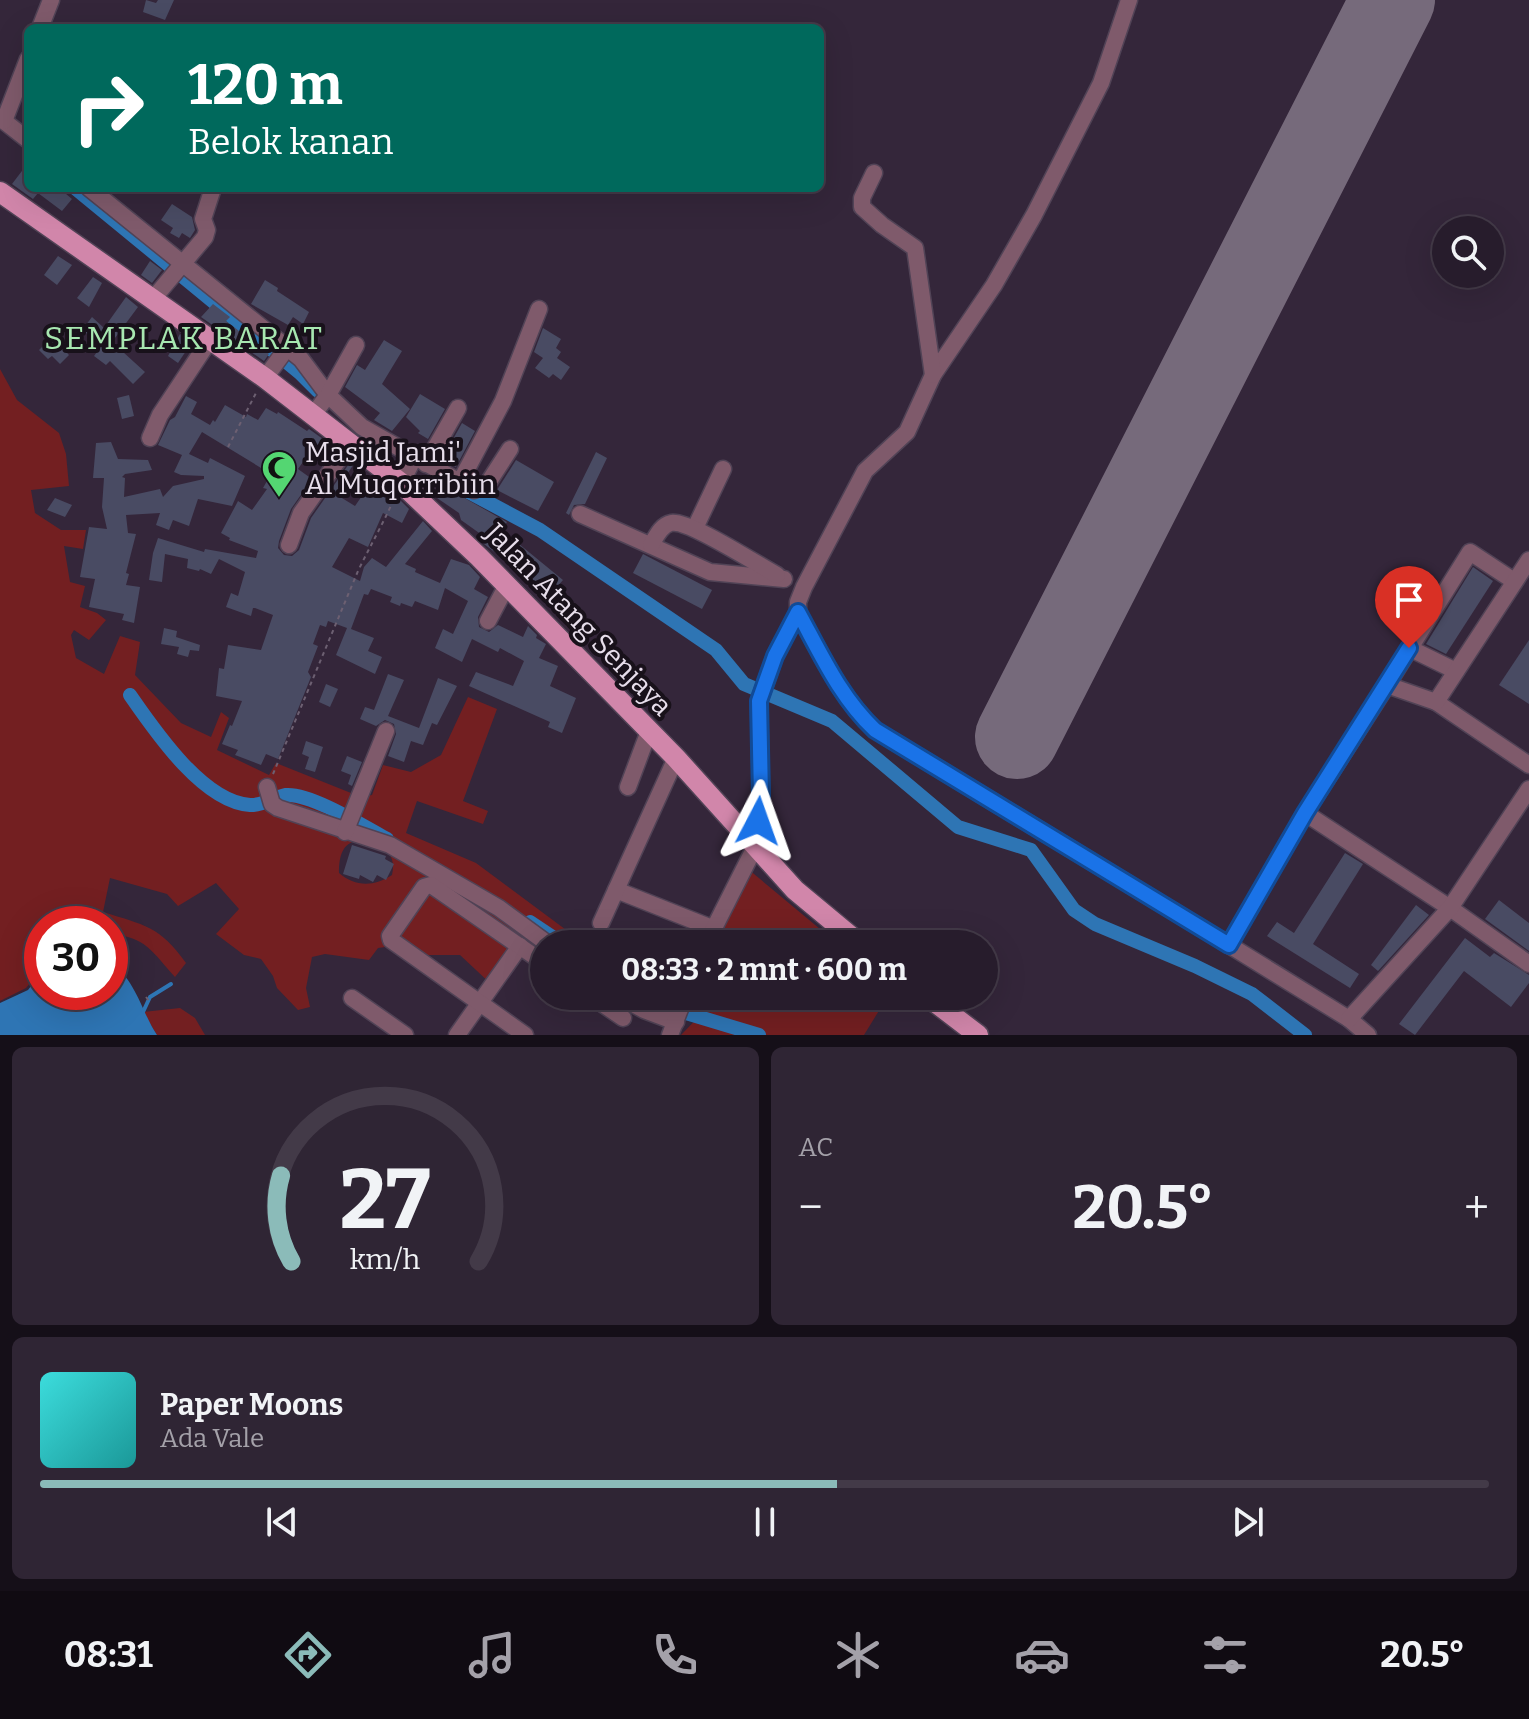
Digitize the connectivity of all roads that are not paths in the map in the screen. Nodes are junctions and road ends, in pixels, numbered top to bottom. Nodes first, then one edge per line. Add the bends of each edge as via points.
1 (51, 0) edge
2 (1129, 0) edge
3 (42, 24) edge
4 (24, 68) edge
5 (2, 120) edge
6 (24, 137) edge
7 (874, 173) dead end
8 (0, 192) edge
9 (94, 192) edge
10 (212, 192) edge
11 (182, 265) junction
12 (153, 299) junction
13 (539, 309) dead end
14 (209, 341) junction
15 (356, 345) dead end
16 (275, 364) junction
17 (933, 375) junction
18 (321, 404) junction
19 (458, 408) dead end
20 (150, 438) dead end
21 (351, 442) junction
22 (510, 449) dead end
23 (413, 467) junction
24 (723, 469) dead end
25 (460, 482) junction
26 (580, 514) dead end
27 (695, 528) junction
28 (289, 545) dead end
29 (651, 545) junction
30 (1529, 560) edge
31 (784, 579) junction
32 (1514, 581) junction
33 (507, 585) junction
34 (804, 587) junction
35 (798, 612) junction
36 (488, 621) dead end
37 (1409, 648) junction
38 (1456, 671) junction
39 (1387, 685) junction
40 (1436, 702) junction
41 (386, 731) dead end
42 (649, 731) junction
43 (676, 758) junction
44 (1529, 765) edge
45 (267, 787) road end
46 (628, 787) dead end
47 (1529, 789) edge
48 (1305, 813) junction
49 (348, 824) junction
50 (755, 847) junction
51 (616, 890) junction
52 (1450, 908) junction
53 (601, 923) dead end
54 (712, 928) joint
55 (843, 930) edge
56 (530, 931) edge
57 (1229, 945) junction
58 (520, 946) junction
59 (530, 953) edge
60 (1529, 964) edge
61 (352, 998) dead end
62 (479, 1002) junction
63 (611, 1010) edge
64 (644, 1010) edge
65 (945, 1010) edge
66 (623, 1018) dead end
67 (1349, 1019) junction
68 (675, 1024) edge
69 (405, 1035) edge
70 (457, 1035) edge
71 (525, 1035) edge
72 (977, 1035) edge
73 (1368, 1035) edge

1 - 3 street
2 - 17 street via 1101,83 1034,215
4 - 5 street
5 - 6 street
7 - 17 street via 862,207 915,248
8 - 12 main road, Jalan Atang Senjaya
9 - 11 street
10 - 11 street via 203,219 206,234
11 - 12 street
11 - 16 street
12 - 14 main road, Jalan Atang Senjaya
13 - 25 street via 503,401
14 - 16 main road, Jalan Atang Senjaya
14 - 20 street
15 - 18 street
16 - 18 main road, Jalan Atang Senjaya
16 - 18 street via 308,367
17 - 34 street via 907,432 865,471
18 - 21 main road, Jalan Atang Senjaya
18 - 23 street via 362,427
19 - 23 street
21 - 23 main road, Jalan Atang Senjaya
21 - 28 street via 306,504
22 - 25 street via 488,483 474,490
23 - 25 street
23 - 33 main road, Jalan Atang Senjaya
24 - 27 street
26 - 29 street
27 - 29 street via 671,523
27 - 31 street
29 - 31 street via 710,572
30 - 32 street
31 - 34 street
32 - 37 street via 1470,552
32 - 38 street
33 - 36 street
33 - 42 main road, Jalan Atang Senjaya
34 - 35 street
35 - 50 street via 761,693 761,796
35 - 57 street via 838,686 875,730
37 - 38 street
37 - 39 street
38 - 40 street
39 - 40 street
39 - 48 street
40 - 44 street
41 - 49 street
42 - 43 main road, Jalan Atang Senjaya
42 - 46 street
43 - 50 main road, Jalan Atang Senjaya
43 - 51 street
45 - 49 street via 272,804
47 - 52 street
48 - 52 street
48 - 57 street
49 - 56 street
50 - 54 street
50 - 55 main road, Jalan Atang Senjaya
51 - 53 street
51 - 54 street
52 - 60 street
52 - 67 street
57 - 67 street
58 - 59 street
58 - 62 street
58 - 62 street via 431,885 424,887 391,940
61 - 69 street
62 - 70 street
62 - 71 street
63 - 66 street
64 - 68 street
65 - 72 main road
67 - 73 street

